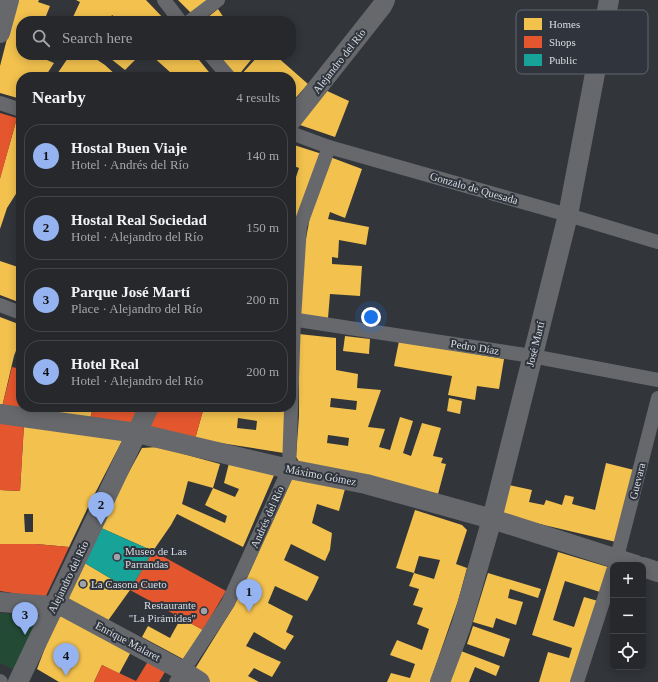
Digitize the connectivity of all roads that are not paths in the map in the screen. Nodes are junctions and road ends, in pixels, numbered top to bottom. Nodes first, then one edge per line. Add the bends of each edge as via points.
1 (9, 0) edge
2 (164, 0) edge
3 (218, 0) edge
4 (385, 0) edge
5 (609, 0) edge
6 (607, 10) edge
7 (176, 16) edge
8 (197, 16) edge
9 (0, 33) edge
10 (214, 60) edge
11 (225, 72) edge
12 (595, 74) edge
13 (0, 103) edge
14 (16, 108) edge
15 (296, 115) edge
16 (296, 135) edge
17 (329, 147) junction
18 (568, 215) junction
19 (658, 242) edge
20 (296, 279) edge
21 (0, 305) edge
22 (16, 311) edge
23 (296, 319) edge
24 (532, 356) junction
25 (658, 380) edge
26 (658, 398) edge
27 (147, 412) edge
28 (291, 412) edge
29 (0, 414) edge
30 (137, 433) junction
31 (289, 469) junction
32 (492, 519) junction
33 (616, 562) edge
34 (610, 563) edge
35 (646, 568) edge
36 (658, 572) edge
37 (610, 580) edge
38 (0, 602) edge
39 (54, 606) junction
40 (180, 677) edge
41 (13, 681) edge
42 (200, 682) edge
43 (440, 682) edge
44 (577, 682) edge

1 - 9 street
2 - 7 street
3 - 8 street
4 - 15 street, Alejandro del Río
5 - 6 street, José Martí
10 - 11 street
12 - 18 street, José Martí
13 - 14 street
16 - 17 street, Gonzalo de Quesada
17 - 18 street, Gonzalo de Quesada
17 - 20 street, Andrés del Río via 300,226
18 - 19 street, Gonzalo de Quesada
18 - 24 street, José Martí
21 - 22 street
23 - 24 street, Pedro Díaz
24 - 25 street, Pedro Díaz
24 - 32 street, José Martí
26 - 33 street, Guevara
27 - 30 street, Alejandro del Río
28 - 31 street, Andrés del Río
29 - 30 street, Máximo Gómez
30 - 31 street, Máximo Gómez
30 - 39 street, Alejandro del Río
31 - 32 street, Máximo Gómez via 366,484
31 - 40 street, Andrés del Río via 228,603
32 - 34 street, Máximo Gómez
32 - 43 street, José Martí via 461,626
35 - 36 street
37 - 44 street, Guevara
38 - 39 street, Enrique Malaret
39 - 40 street, Enrique Malaret via 64,607
39 - 41 street, Alejandro del Río
40 - 42 street, Enrique Malaret

